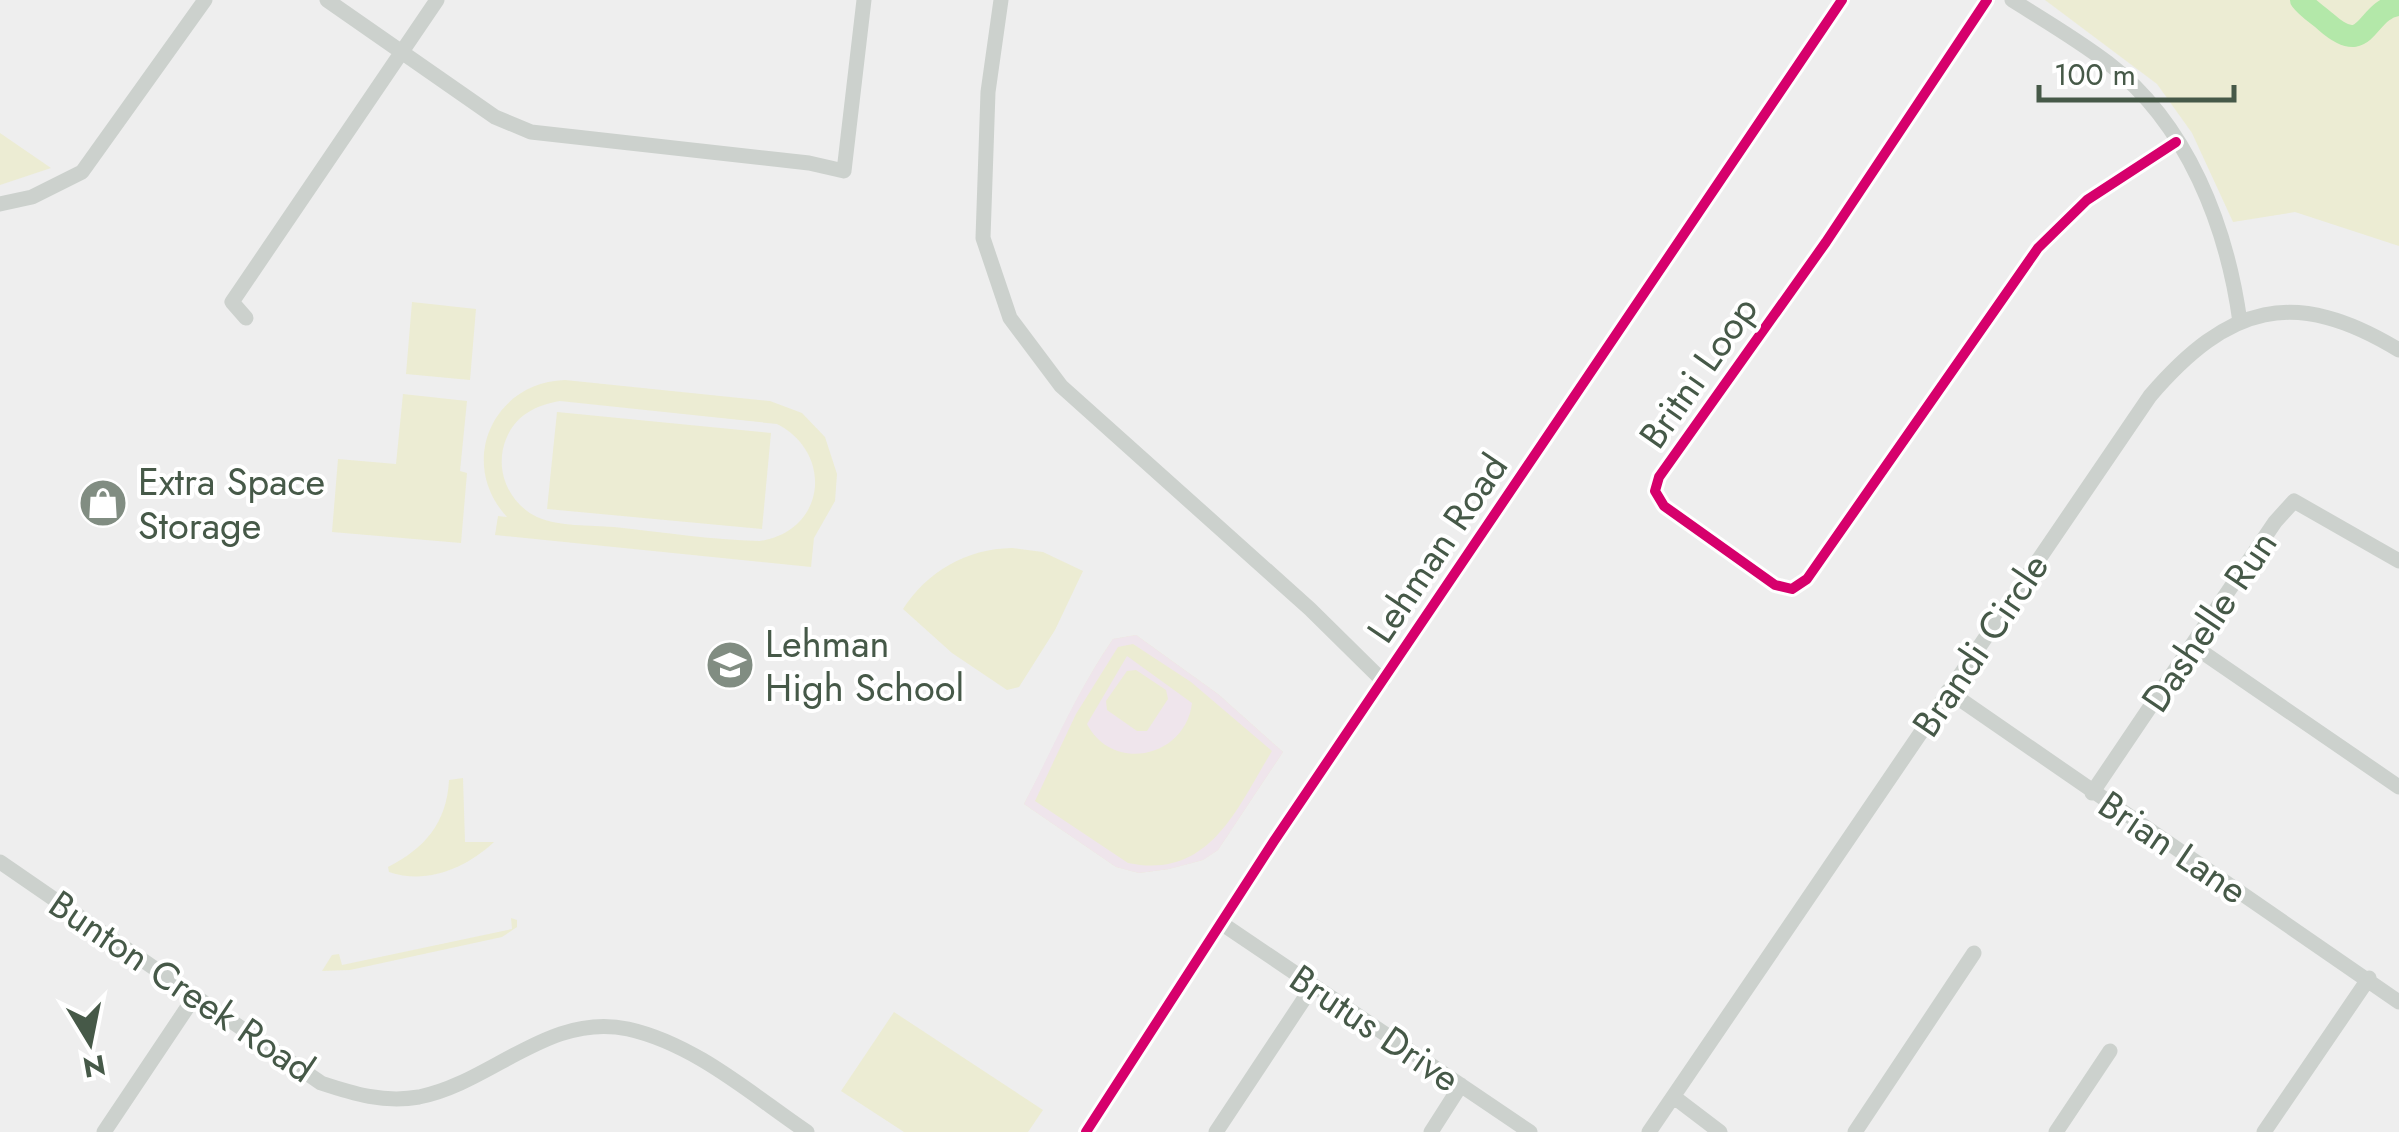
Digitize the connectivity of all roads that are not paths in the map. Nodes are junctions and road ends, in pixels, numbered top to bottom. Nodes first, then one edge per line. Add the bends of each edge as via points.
1 (205, 0) edge
2 (328, 0) edge
3 (437, 0) edge
4 (864, 0) edge
5 (1001, 0) edge
6 (1842, 0) edge
7 (1987, 0) edge
8 (2012, 0) edge
9 (402, 52) junction
10 (2176, 142) junction
11 (0, 204) edge
12 (246, 318) dead end
13 (2240, 322) junction
14 (2399, 350) edge
15 (2399, 561) edge
16 (2192, 645) junction
17 (1383, 681) junction
18 (1948, 691) junction
19 (2399, 787) edge
20 (2092, 793) junction
21 (0, 862) edge
22 (1220, 923) junction
23 (1974, 953) dead end
24 (2368, 978) junction
25 (1312, 987) junction
26 (195, 996) junction
27 (2399, 1002) edge
28 (2110, 1051) dead end
29 (1462, 1085) junction
30 (1674, 1097) junction
31 (104, 1132) edge
32 (807, 1132) edge
33 (1086, 1132) edge
34 (1216, 1132) edge
35 (1431, 1132) edge
36 (1530, 1132) edge
37 (1650, 1132) edge
38 (1720, 1132) edge
39 (1855, 1132) edge
40 (2056, 1132) edge
41 (2264, 1132) edge

1 - 11 street via 82,172 32,197
2 - 9 street
3 - 9 street
4 - 9 street via 844,171 531,132 496,117
5 - 17 street via 988,92 983,238 1010,318 1062,386
6 - 17 street, Lehman Road
7 - 10 street, Britni Loop via 1659,478 1655,492 1664,506 1775,585 1792,589 1807,580 2038,248 2087,200
8 - 10 street via 2110,64
9 - 12 street via 232,302
10 - 13 street via 2220,224
13 - 14 street, Brandi Circle via 2315,312
13 - 18 street, Brandi Circle via 2200,344 2150,396
15 - 16 street, Dashelle Run via 2294,501
16 - 19 street
16 - 20 street, Dashelle Run
17 - 22 street, Lehman Road
18 - 20 street, Brian Lane
18 - 30 street, Brandi Circle
20 - 24 street, Brian Lane
21 - 26 street, Bunton Creek Road
22 - 25 street, Brutus Drive
22 - 33 street, Lehman Road
23 - 39 street
24 - 27 street, Brian Lane
24 - 41 street
25 - 29 street, Brutus Drive
25 - 34 street
26 - 31 street
26 - 32 street, Bunton Creek Road via 322,1083 364,1097 418,1097 459,1084 556,1033 623,1028 677,1046
28 - 40 street
29 - 35 street
29 - 36 street, Brutus Drive
30 - 37 street, Brandi Circle
30 - 38 street

